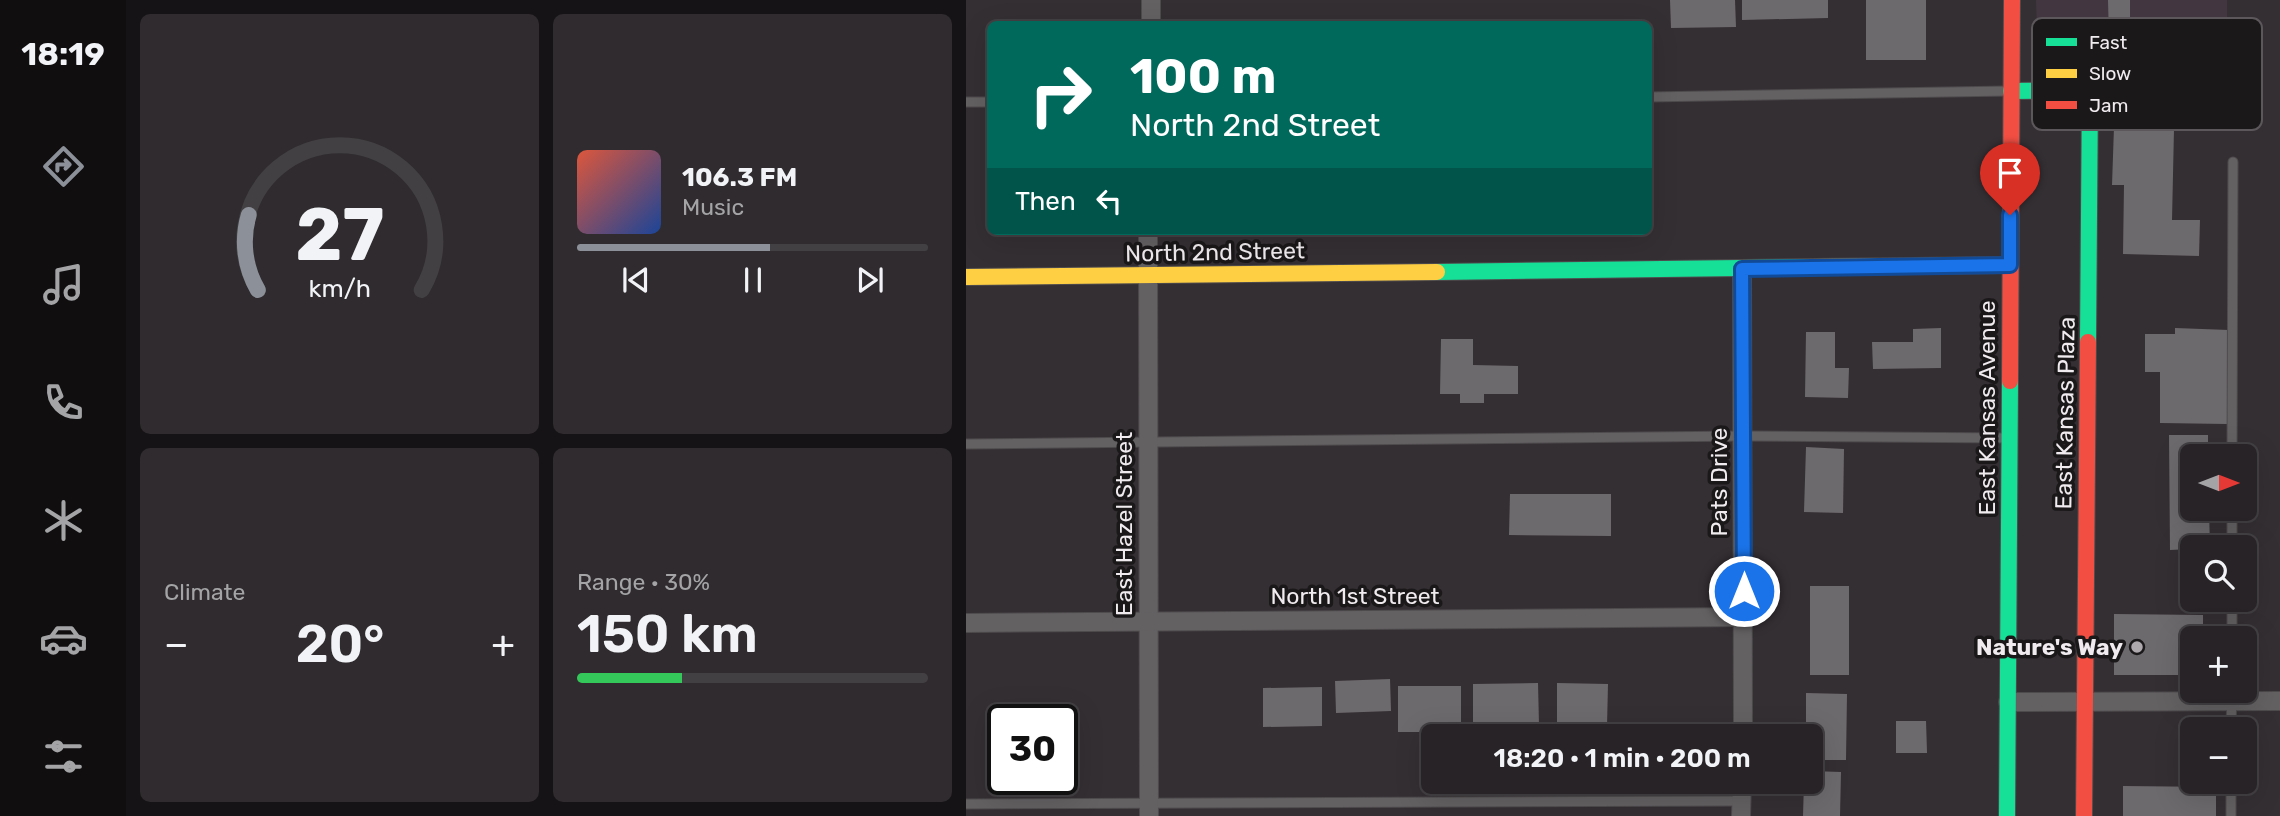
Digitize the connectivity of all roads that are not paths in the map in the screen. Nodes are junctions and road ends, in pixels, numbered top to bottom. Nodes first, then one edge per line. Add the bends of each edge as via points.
1 (1151, 0) edge
2 (2012, 0) edge
3 (1151, 21) edge
4 (2011, 91) junction
5 (2032, 91) edge
6 (1652, 97) edge
7 (966, 102) edge
8 (987, 102) edge
9 (2090, 130) edge
10 (2233, 162) dead end
11 (1148, 235) edge
12 (2010, 265) junction
13 (1742, 269) junction
14 (1147, 275) junction
15 (966, 277) edge
16 (1743, 436) junction
17 (2009, 438) junction
18 (1148, 443) junction
19 (966, 444) edge
20 (2232, 444) edge
21 (1744, 617) junction
22 (1148, 622) junction
23 (966, 623) edge
24 (2180, 698) edge
25 (2257, 699) edge
26 (2085, 701) junction
27 (2280, 701) edge
28 (2008, 702) junction
29 (1742, 724) edge
30 (2231, 794) edge
31 (966, 804) edge
32 (1149, 809) edge
33 (1741, 809) edge
34 (2007, 816) edge
35 (2084, 816) edge
36 (2231, 816) edge

1 - 3 street
2 - 4 street, East Kansas Avenue
4 - 5 street, East Kansas Plaza
4 - 6 lane
4 - 12 street, East Kansas Avenue
7 - 8 lane
9 - 26 street, East Kansas Plaza
10 - 20 lane
11 - 14 street, East Hazel Street
12 - 13 street, North 2nd Street
12 - 17 street, East Kansas Avenue
13 - 14 street, North 2nd Street
13 - 16 street, Pats Drive
14 - 15 street, North 2nd Street
14 - 18 street, East Hazel Street
16 - 17 lane
16 - 18 lane
16 - 21 street, Pats Drive
17 - 28 street, East Kansas Avenue
18 - 19 lane
18 - 22 street, East Hazel Street
21 - 22 street, North 1st Street
21 - 29 street, Pats Drive
22 - 23 street, North 1st Street
22 - 32 street, East Hazel Street
24 - 26 street
25 - 27 street
26 - 28 street
26 - 35 street, East Kansas Plaza
28 - 34 street, East Kansas Avenue
30 - 36 lane
31 - 32 lane
32 - 33 lane

